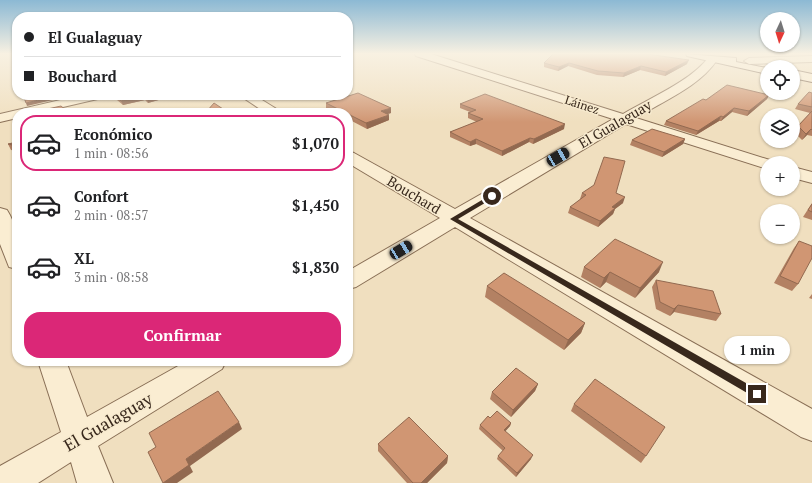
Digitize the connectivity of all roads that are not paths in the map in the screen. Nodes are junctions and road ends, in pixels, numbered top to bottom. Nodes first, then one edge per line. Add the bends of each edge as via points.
1 (491, 77) edge
2 (695, 77) edge
3 (76, 100) edge
4 (254, 100) edge
5 (42, 108) edge
6 (267, 108) edge
7 (12, 115) edge
8 (0, 118) edge
9 (624, 119) junction
10 (353, 159) edge
11 (760, 162) edge
12 (800, 174) edge
13 (812, 178) edge
14 (0, 214) edge
15 (453, 219) junction
16 (12, 248) edge
17 (353, 278) edge
18 (54, 366) edge
19 (203, 366) edge
20 (812, 426) edge
21 (79, 439) junction
22 (5, 483) edge
23 (95, 483) edge

1 - 9 street, Láinez
2 - 9 street, El Gualaguay
3 - 5 street
4 - 6 street
7 - 8 street
9 - 11 street, Láinez
9 - 15 street, El Gualaguay
10 - 15 street, Bouchard
12 - 13 street
14 - 16 street
15 - 17 street, El Gualaguay
15 - 20 street, Bouchard
18 - 21 street
19 - 21 street, El Gualaguay
21 - 22 street, El Gualaguay
21 - 23 street

